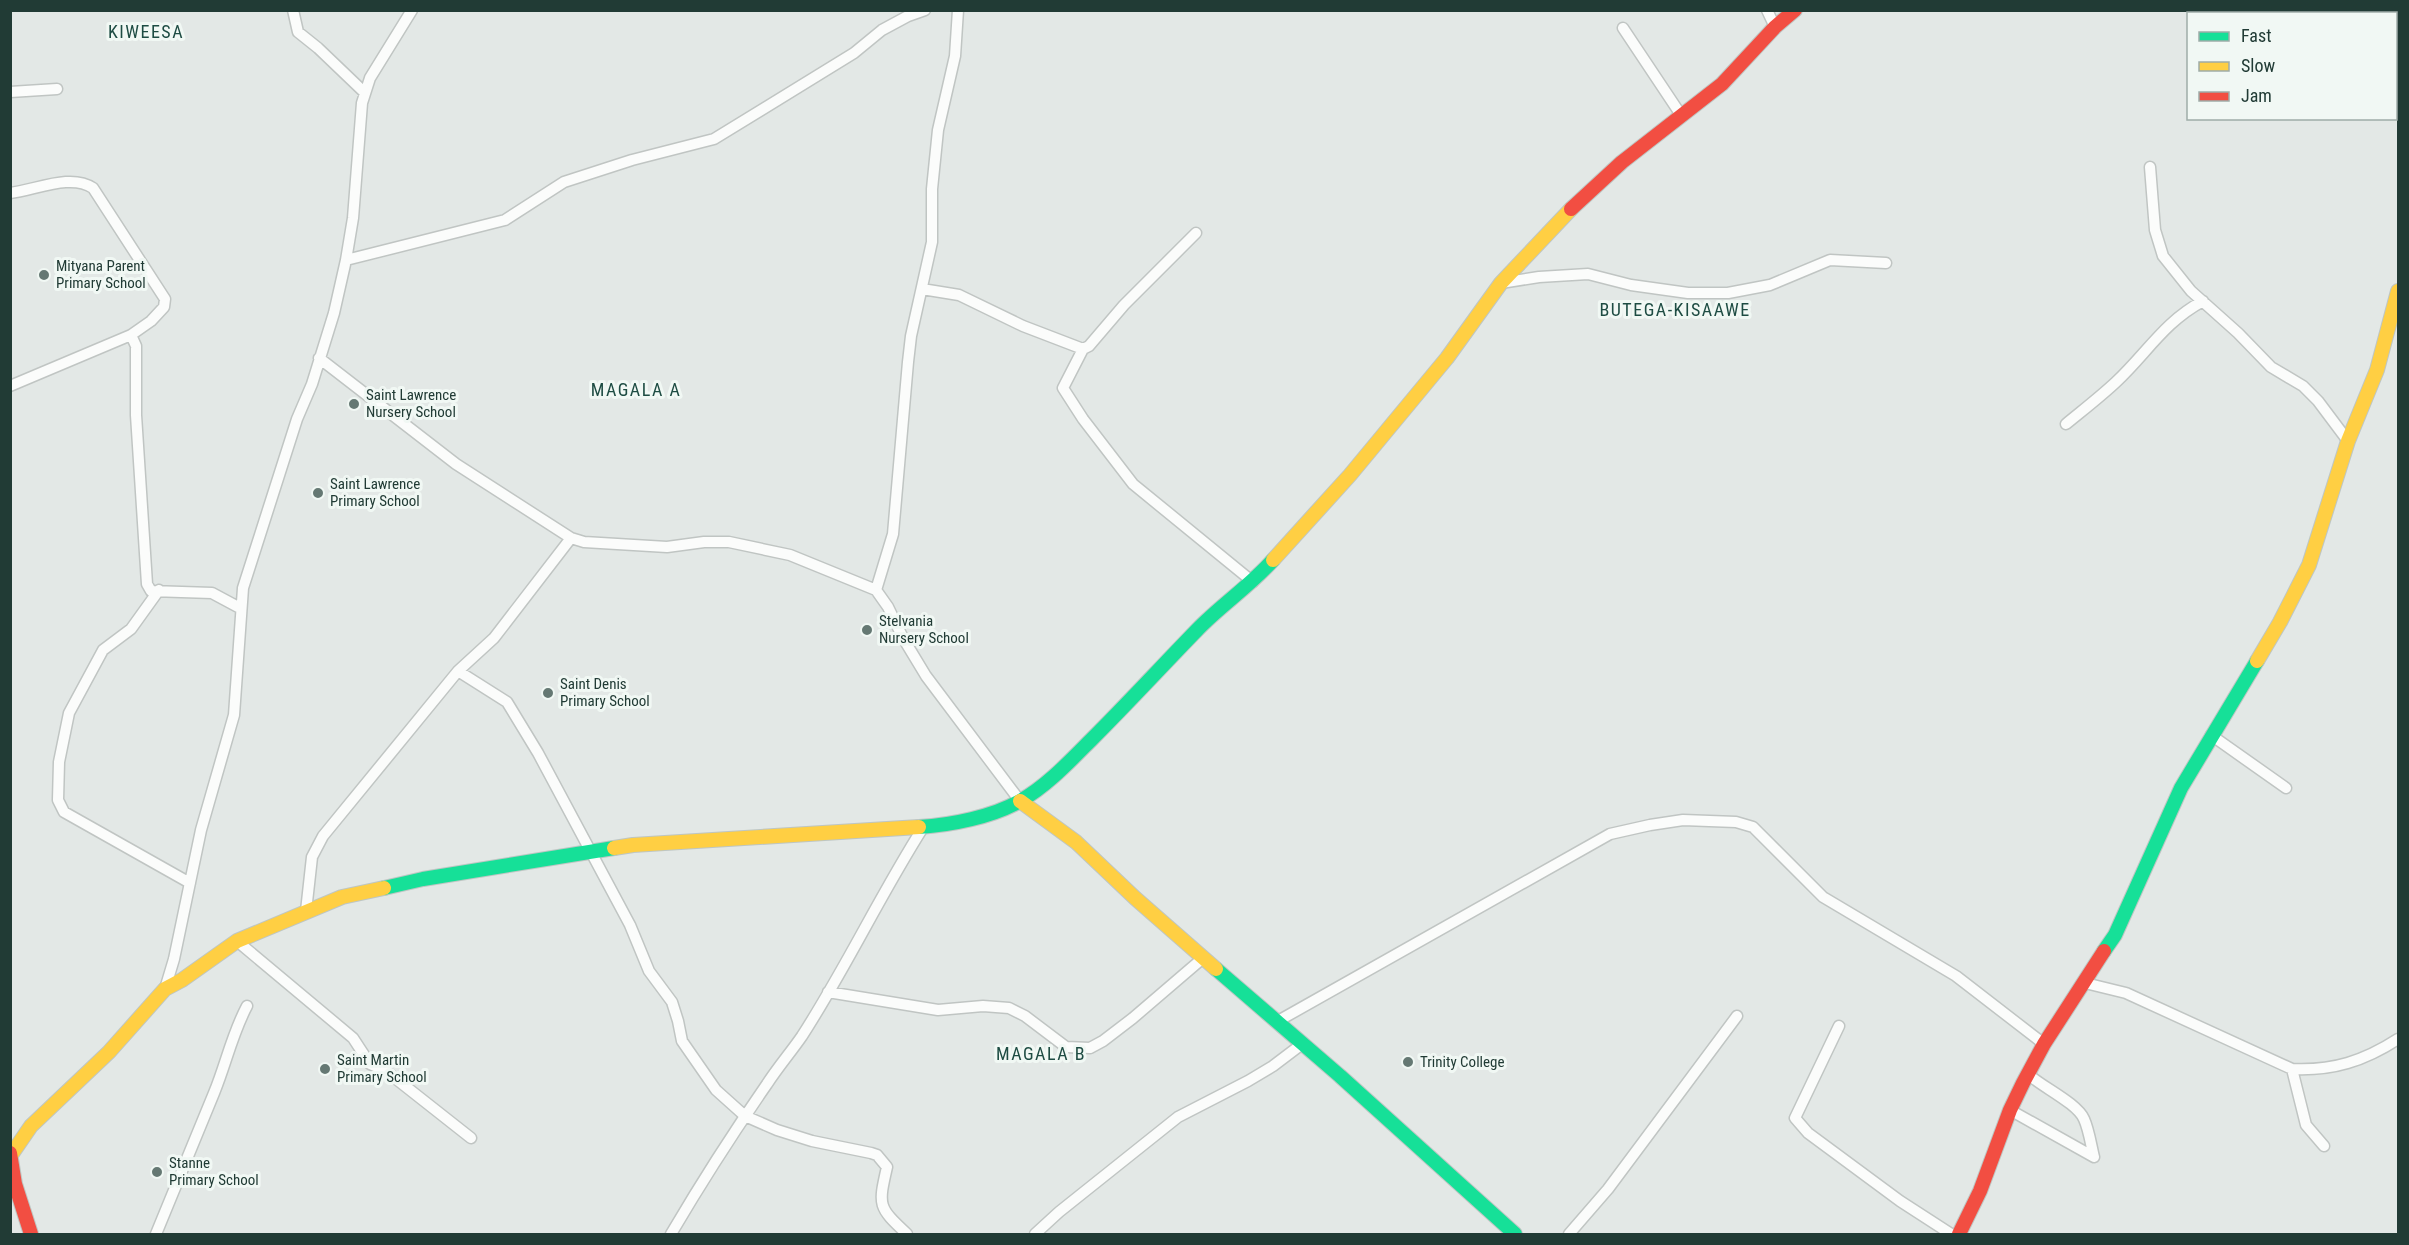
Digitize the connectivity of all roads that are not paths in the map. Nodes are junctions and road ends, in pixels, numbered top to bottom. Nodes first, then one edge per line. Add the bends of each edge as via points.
1 (293, 10) edge
2 (412, 10) edge
3 (926, 10) edge
4 (957, 10) edge
5 (1767, 10) edge
6 (1795, 10) edge
7 (1775, 27) junction
8 (1623, 28) dead end
9 (57, 89) dead end
10 (10, 92) edge
11 (364, 92) junction
12 (1681, 115) junction
13 (2150, 167) dead end
14 (10, 193) edge
15 (1196, 233) dead end
16 (346, 260) junction
17 (1886, 263) dead end
18 (1501, 283) junction
19 (922, 290) junction
20 (2398, 291) edge
21 (2203, 301) junction
22 (131, 335) junction
23 (1083, 349) junction
24 (319, 358) junction
25 (10, 386) edge
26 (2066, 424) dead end
27 (2348, 441) junction
28 (571, 538) junction
29 (1253, 582) junction
30 (876, 590) junction
31 (159, 591) junction
32 (240, 608) junction
33 (458, 671) junction
34 (2211, 735) junction
35 (2286, 788) dead end
36 (1020, 801) junction
37 (924, 826) junction
38 (590, 851) junction
39 (190, 883) junction
40 (306, 910) junction
41 (237, 941) junction
42 (1203, 958) junction
43 (2085, 983) junction
44 (165, 989) junction
45 (828, 992) junction
46 (247, 1006) dead end
47 (1737, 1016) dead end
48 (1278, 1021) junction
49 (1839, 1026) dead end
50 (2398, 1039) edge
51 (1302, 1044) junction
52 (2044, 1044) junction
53 (2292, 1069) junction
54 (2028, 1074) junction
55 (2010, 1110) junction
56 (746, 1116) junction
57 (471, 1138) dead end
58 (2324, 1146) dead end
59 (11, 1154) edge
60 (13, 1186) edge
61 (31, 1234) edge
62 (156, 1234) edge
63 (671, 1234) edge
64 (908, 1234) edge
65 (1035, 1234) edge
66 (1515, 1234) edge
67 (1569, 1234) edge
68 (1951, 1234) edge
69 (1959, 1234) edge

1 - 11 street via 298,32
2 - 11 street
3 - 16 street via 882,30 854,53 714,139 564,182 505,220
4 - 19 street via 956,56 938,130 932,242
5 - 7 street
6 - 7 street
7 - 12 street via 1722,84
8 - 12 street
9 - 10 street
11 - 16 street
12 - 18 street via 1583,197
13 - 21 street via 2158,246 2175,272
14 - 22 street via 70,182 84,182 93,188 165,299 164,307 151,321
15 - 23 street
16 - 24 street
17 - 18 street via 1830,260 1770,285 1728,293 1679,292 1588,274
18 - 29 street via 1447,358 1350,475
19 - 23 street via 959,296
19 - 30 street via 911,336 893,534
20 - 27 street via 2377,370
21 - 26 street via 2183,312 2116,382
21 - 27 street via 2271,367 2303,386
22 - 25 street
22 - 31 street via 136,346 146,578 151,591
23 - 29 street via 1063,388 1083,419 1133,484
24 - 28 street via 456,464
24 - 32 street via 252,555
27 - 34 street via 2309,565 2280,622
28 - 30 street via 667,546 729,542 757,546 790,555
28 - 33 street via 494,638
29 - 36 street via 1197,630 1064,767
30 - 36 street via 926,676
31 - 32 street via 212,593
31 - 39 street via 131,628 103,650 69,712 59,762 58,800 64,812
32 - 39 street via 234,715
33 - 38 street via 507,702
33 - 40 street via 323,836 312,857
34 - 35 street
34 - 43 street via 2170,810 2115,935
36 - 37 street via 972,819
36 - 42 street via 1076,842
37 - 38 street
37 - 45 street
38 - 40 street via 423,879 342,897
38 - 56 street via 630,925 649,971 672,1002 686,1048 716,1090
39 - 44 street
40 - 41 street
41 - 44 street
41 - 57 street via 352,1038 375,1067 386,1071
42 - 45 street via 1134,1018 1090,1048 1066,1047 1009,1008 938,1010
42 - 48 street
43 - 52 street
43 - 53 street via 2126,993
44 - 59 street via 108,1052 31,1126
45 - 56 street
46 - 62 street
47 - 67 street via 1608,1189
48 - 51 street
48 - 52 street via 1610,834 1683,820 1722,820 1753,827 1823,897 1956,976
49 - 68 street via 1795,1118 1808,1133
50 - 53 street via 2367,1058 2318,1070
51 - 65 street via 1265,1071 1178,1117
51 - 66 street
52 - 54 street
53 - 58 street via 2306,1125
54 - 55 street
54 - 55 street via 2084,1117 2094,1157
55 - 69 street via 1980,1191
56 - 63 street
56 - 64 street via 812,1141 877,1155 887,1167 881,1189 884,1212
59 - 60 street
60 - 61 street

